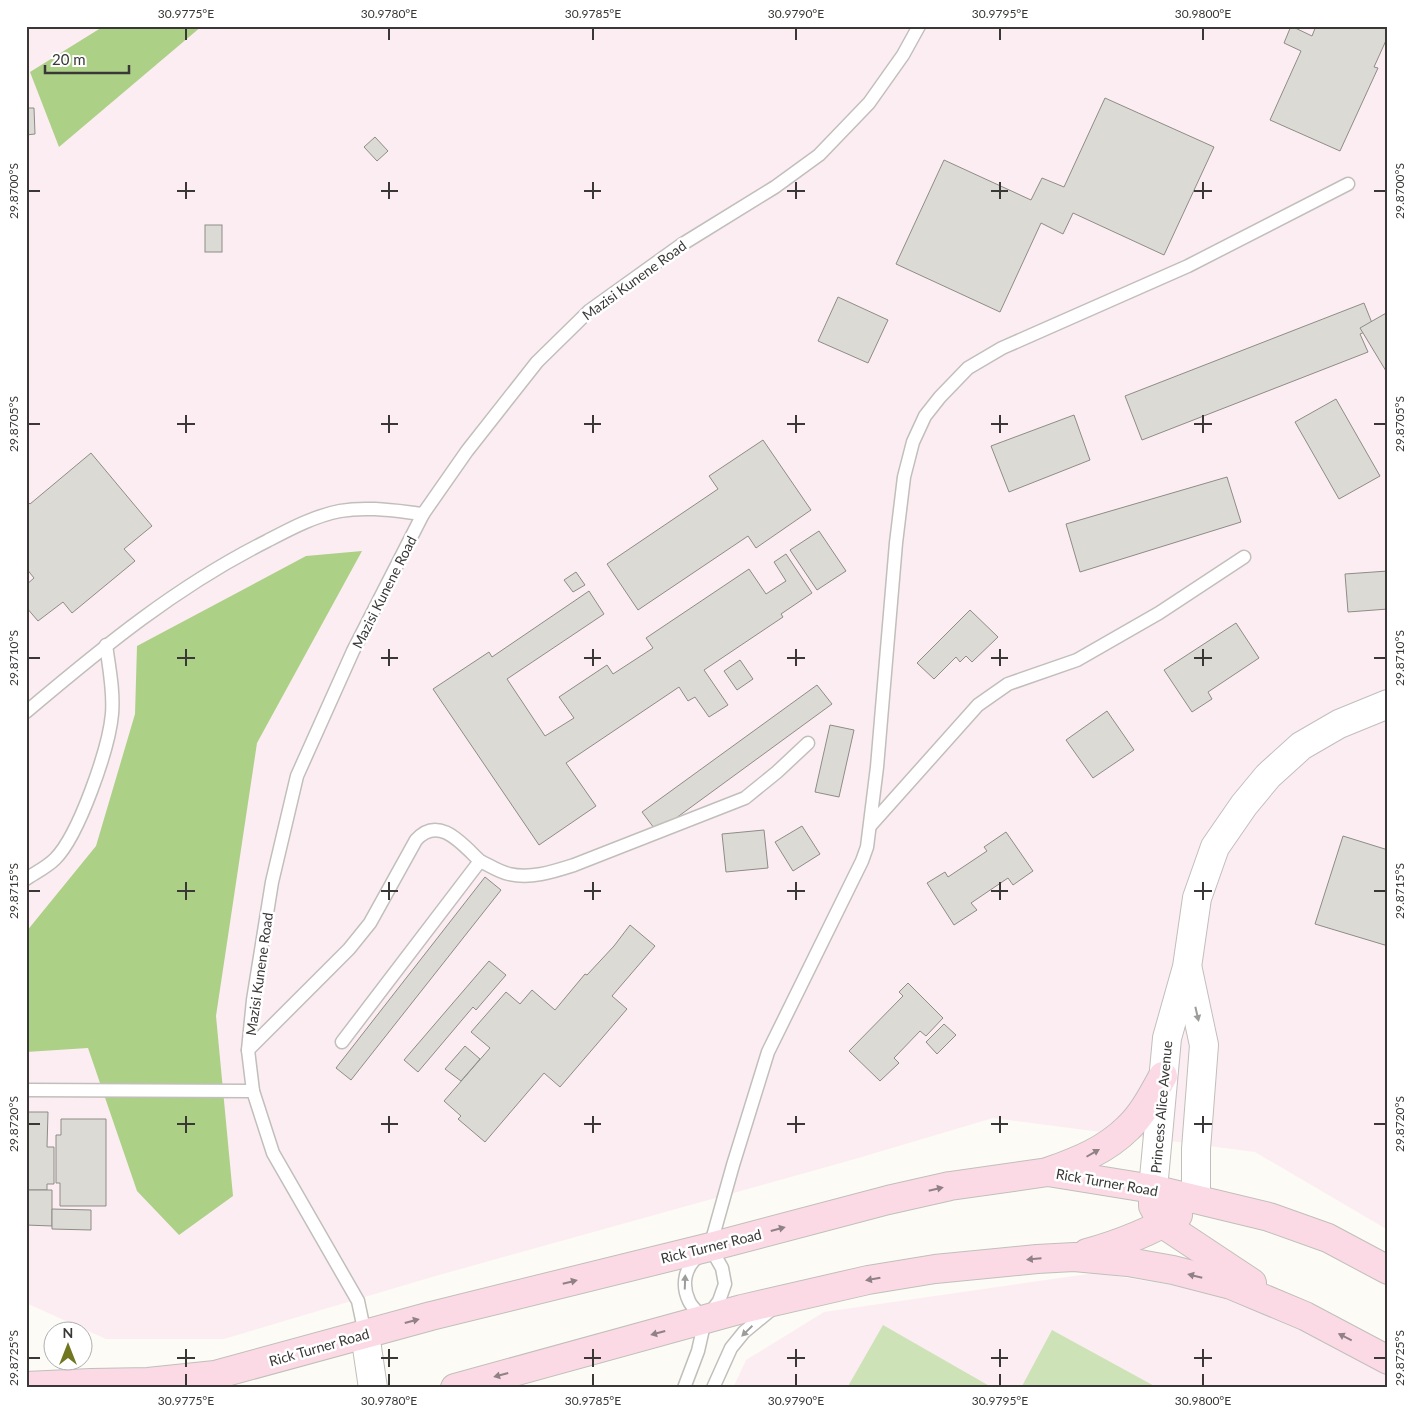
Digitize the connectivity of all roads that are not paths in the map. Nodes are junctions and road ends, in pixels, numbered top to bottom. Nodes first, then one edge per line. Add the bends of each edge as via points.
1 (918, 26) edge
2 (1348, 184) dead end
3 (423, 514) junction
4 (1244, 557) dead end
5 (106, 645) junction
6 (1388, 704) edge
7 (26, 712) edge
8 (808, 743) dead end
9 (870, 826) junction
10 (480, 861) junction
11 (26, 879) edge
12 (1187, 967) junction
13 (342, 1042) dead end
14 (248, 1050) junction
15 (1163, 1076) junction
16 (26, 1090) edge
17 (253, 1091) junction
18 (1048, 1172) junction
19 (1153, 1189) junction
20 (1196, 1199) junction
21 (1163, 1224) junction
22 (710, 1247) junction
23 (1074, 1257) junction
24 (1388, 1270) edge
25 (784, 1299) junction
26 (1300, 1314) junction
27 (705, 1320) junction
28 (365, 1334) junction
29 (1388, 1360) edge
30 (26, 1386) edge
31 (373, 1388) edge
32 (455, 1388) edge
33 (684, 1388) edge
34 (713, 1388) edge

1 - 3 lane, Mazisi Kunene Road via 903,55 868,103 819,155 775,187 681,245 589,311 536,362
2 - 9 lane via 1188,266 1002,348 968,368 925,416 913,442 904,477
3 - 5 lane via 375,508 340,511 306,522 232,558
3 - 14 lane, Mazisi Kunene Road via 354,651 297,776 272,882
4 - 9 lane via 1159,613 1077,660 1008,684 978,705
5 - 7 lane
5 - 11 lane via 112,714 104,753 78,826 55,859
6 - 12 street, Princess Alice Avenue via 1339,724 1301,746 1268,776 1244,805 1215,847 1197,898
8 - 10 lane via 745,798 574,865 546,874 523,876 507,874
9 - 22 lane via 862,861 768,1052
10 - 13 lane
10 - 14 lane via 450,833 431,830 421,834 365,930
12 - 15 street, Princess Alice Avenue via 1167,1038
12 -> 20 street, Princess Alice Avenue via 1204,1044 1196,1149
14 - 17 lane, Mazisi Kunene Road
18 -> 15 main road via 1109,1144 1128,1128
15 - 19 street, Princess Alice Avenue
16 - 17 lane
17 - 28 lane, Mazisi Kunene Road via 273,1153 358,1301
18 - 19 main road, Rick Turner Road
22 -> 18 main road, Rick Turner Road via 950,1186
19 - 20 main road, Rick Turner Road
19 - 21 main road via 1153,1206
20 - 21 main road via 1185,1211
20 - 24 main road, Rick Turner Road via 1269,1217 1328,1238
21 - 23 main road via 1118,1244
21 - 26 main road
22 - 27 lane via 722,1268 725,1284 719,1301
27 -> 22 lane via 690,1303 684,1288 685,1275 692,1261
28 -> 22 main road, Rick Turner Road
23 -> 25 main road via 935,1269
26 -> 23 main road via 1222,1282 1128,1262
25 - 27 main road
25 -> 34 lane via 744,1332 731,1348
29 -> 26 main road
27 -> 32 main road
27 - 33 lane
28 - 30 main road, Rick Turner Road via 215,1375 148,1382
28 - 31 street

